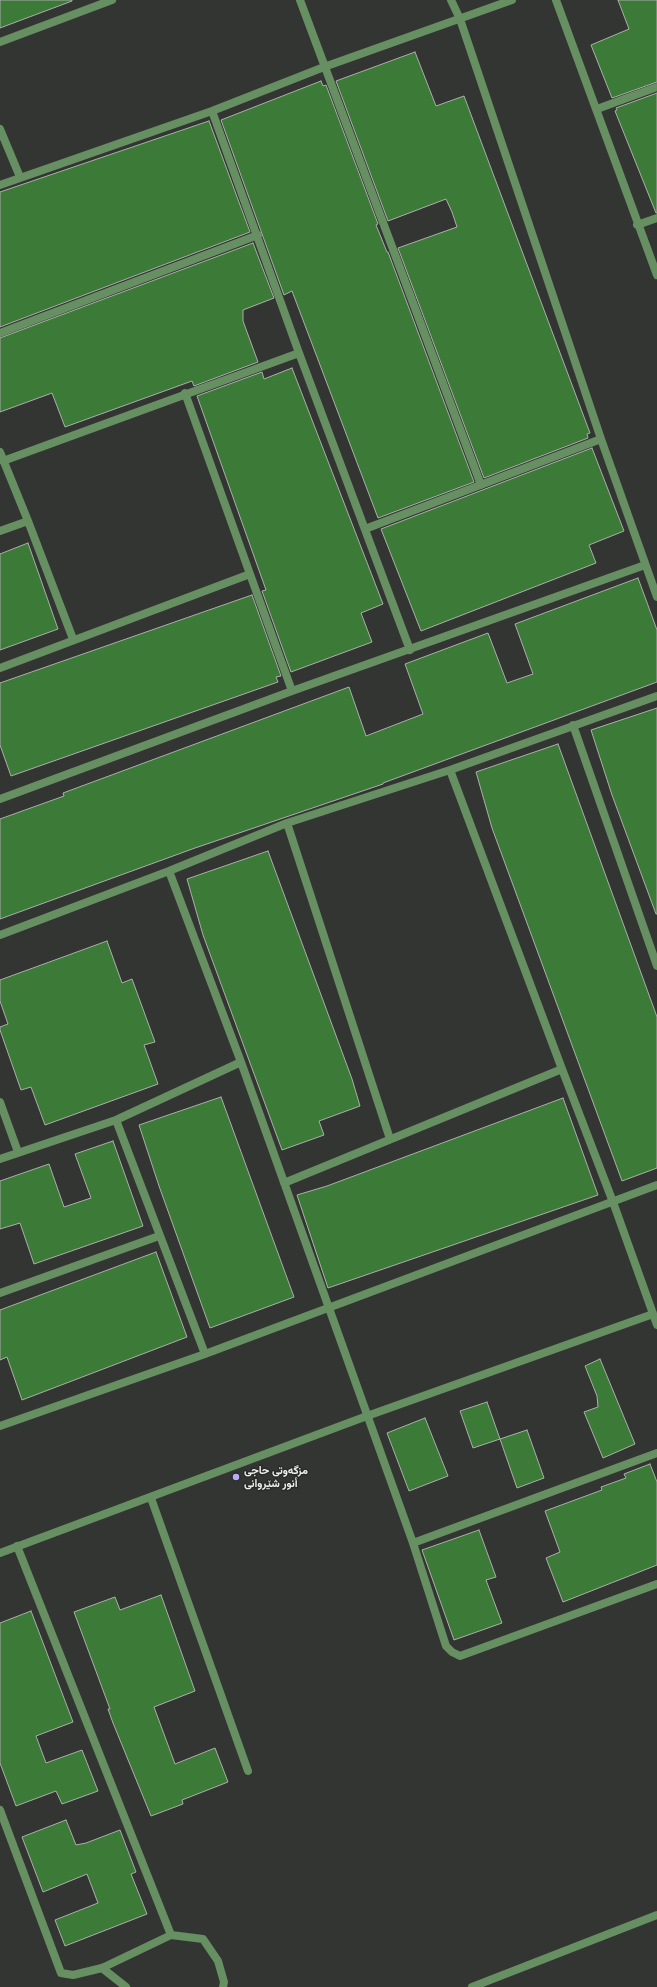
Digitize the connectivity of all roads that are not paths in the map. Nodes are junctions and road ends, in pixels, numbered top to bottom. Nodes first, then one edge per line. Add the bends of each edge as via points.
1 (112, 0) edge
2 (300, 0) edge
3 (451, 0) edge
4 (512, 0) edge
5 (556, 0) edge
6 (460, 19) junction
7 (0, 42) edge
8 (324, 67) junction
9 (657, 86) edge
10 (597, 109) junction
11 (212, 111) junction
12 (0, 130) edge
13 (20, 177) junction
14 (0, 184) edge
15 (657, 218) edge
16 (637, 225) junction
17 (258, 235) junction
18 (657, 275) edge
19 (0, 333) edge
20 (299, 353) junction
21 (185, 393) junction
22 (601, 439) junction
23 (0, 452) edge
24 (3, 461) junction
25 (481, 485) junction
26 (28, 521) junction
27 (365, 529) junction
28 (0, 531) edge
29 (645, 565) junction
30 (250, 574) junction
31 (657, 597) edge
32 (73, 639) junction
33 (410, 650) junction
34 (0, 668) edge
35 (292, 691) junction
36 (657, 696) edge
37 (573, 725) junction
38 (450, 770) junction
39 (0, 797) edge
40 (287, 823) junction
41 (169, 871) junction
42 (0, 935) edge
43 (657, 966) edge
44 (241, 1062) junction
45 (562, 1069) junction
46 (0, 1102) edge
47 (116, 1120) junction
48 (390, 1139) junction
49 (18, 1152) junction
50 (0, 1159) edge
51 (284, 1183) junction
52 (657, 1185) edge
53 (613, 1202) junction
54 (159, 1236) junction
55 (0, 1292) edge
56 (328, 1308) junction
57 (653, 1314) junction
58 (657, 1325) edge
59 (205, 1354) junction
60 (367, 1416) junction
61 (0, 1426) edge
62 (657, 1453) edge
63 (151, 1498) junction
64 (413, 1543) junction
65 (17, 1546) junction
66 (0, 1553) edge
67 (657, 1584) edge
68 (248, 1771) dead end
69 (0, 1810) edge
70 (657, 1915) edge
71 (171, 1935) junction
72 (102, 1968) junction
73 (126, 1987) edge
74 (223, 1987) edge
75 (472, 1987) edge

1 - 7 street
2 - 8 street
3 - 6 street
4 - 6 street
5 - 10 street
6 - 8 street
6 - 22 street
8 - 11 street
8 - 25 street
9 - 10 street
10 - 16 street
11 - 13 street
11 - 17 street
12 - 13 street
13 - 14 street
15 - 16 street
16 - 18 street
17 - 19 street
17 - 20 street
20 - 21 street
20 - 27 street
21 - 24 street
21 - 30 street
22 - 25 street
22 - 29 street
23 - 24 street
24 - 26 street
25 - 27 street
26 - 28 street
26 - 32 street
27 - 33 street
29 - 31 street
29 - 33 street
30 - 32 street
30 - 35 street
32 - 34 street
33 - 35 street
35 - 39 street
36 - 37 street
37 - 38 street
37 - 43 street
38 - 40 street
38 - 45 street
40 - 41 street
40 - 48 street
41 - 42 street
41 - 44 street
44 - 47 street
44 - 51 street
45 - 48 street
45 - 53 street
46 - 49 street
47 - 49 street
47 - 54 street
48 - 51 street
49 - 50 street
51 - 56 street
52 - 53 street
53 - 56 street
53 - 57 street
54 - 55 street
54 - 59 street
56 - 59 street
56 - 60 street
57 - 58 street
57 - 60 street
59 - 61 street
60 - 63 street
60 - 64 street
62 - 64 street
63 - 65 street
63 - 68 street
64 - 67 street via 446,1646 460,1656
65 - 66 street
65 - 71 street
69 - 72 street via 61,1973 74,1975
70 - 75 street
71 - 72 street
71 - 74 street via 203,1939 218,1961
72 - 73 street

